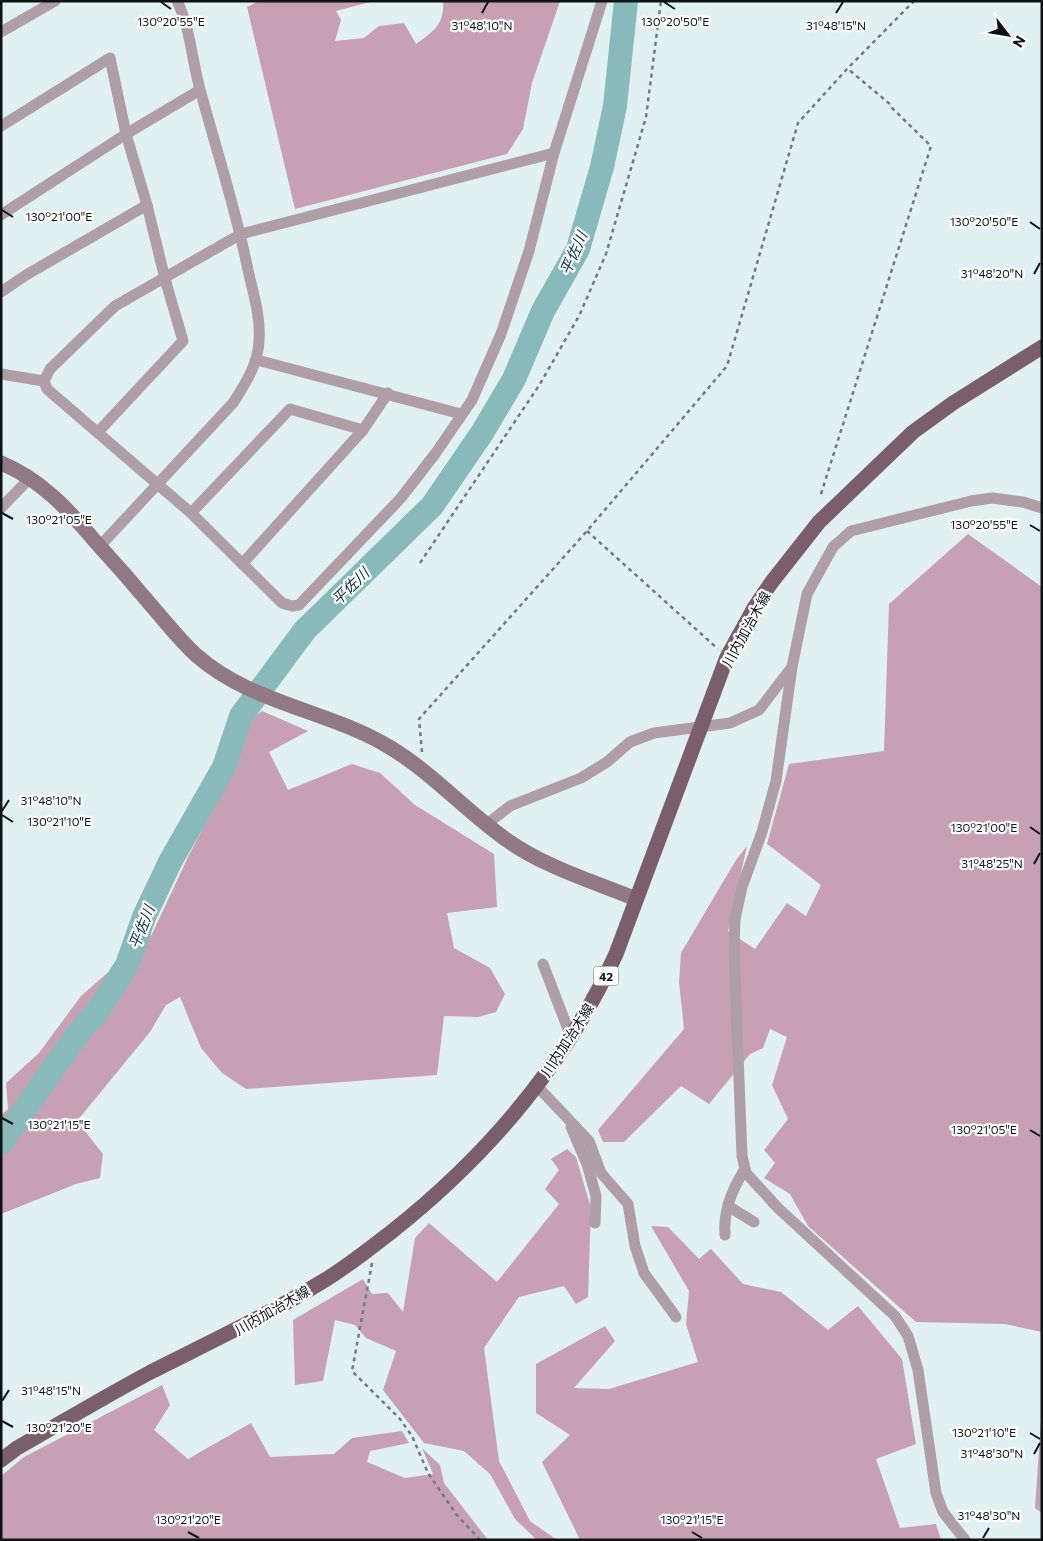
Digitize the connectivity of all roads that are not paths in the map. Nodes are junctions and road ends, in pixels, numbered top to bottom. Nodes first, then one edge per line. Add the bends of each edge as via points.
1 (55, 1) edge
2 (177, 1) edge
3 (602, 1) edge
4 (1, 32) edge
5 (200, 90) junction
6 (1, 126) edge
7 (126, 134) junction
8 (554, 153) junction
9 (147, 205) junction
10 (1, 215) edge
11 (241, 234) junction
12 (165, 279) junction
13 (1, 292) edge
14 (1042, 347) edge
15 (257, 360) junction
16 (1, 374) edge
17 (44, 382) junction
18 (388, 394) junction
19 (462, 414) junction
20 (362, 430) junction
21 (98, 432) junction
22 (1, 463) edge
23 (30, 478) junction
24 (159, 484) junction
25 (1, 508) edge
26 (1042, 508) edge
27 (191, 513) junction
28 (100, 546) junction
29 (242, 564) junction
30 (792, 667) junction
31 (702, 727) junction
32 (487, 824) junction
33 (636, 899) junction
34 (543, 964) dead end
35 (571, 1037) junction
36 (537, 1086) junction
37 (566, 1116) junction
38 (745, 1169) junction
39 (728, 1206) junction
40 (754, 1222) dead end
41 (595, 1223) dead end
42 (725, 1235) dead end
43 (676, 1317) dead end
44 (1, 1460) edge
45 (965, 1540) edge

1 - 4 street
2 - 5 street via 183,14
3 - 8 street
5 - 7 street
5 - 11 street
6 - 7 street via 110,58
7 - 9 street
7 - 10 street
8 - 11 street
8 - 19 street via 529,251 501,334 472,400
9 - 12 street
9 - 13 street
11 - 12 street
11 - 15 street via 259,321
12 - 17 street via 115,306 50,370
12 - 21 street via 183,341
14 - 31 main road, 川内加治木線 / 42 via 953,403 914,432 819,522 758,602 727,657
15 - 18 street
15 - 24 street via 233,403
16 - 17 street
17 - 21 street via 47,389
18 - 19 street
18 - 20 street
19 - 29 street via 400,499 300,605 282,603
20 - 27 street via 290,409
20 - 29 street
21 - 24 street
22 - 23 street
23 - 25 street
23 - 28 street via 68,509
24 - 27 street
24 - 28 street
26 - 30 street via 992,498 851,532 833,547 807,594
27 - 29 street
28 - 32 street via 197,655 244,685 391,748 422,769
30 - 31 street via 759,710 730,723
30 - 38 street via 776,781 735,919
31 - 32 street via 654,733 630,742 581,778 510,806
31 - 33 main road, 川内加治木線 / 42
32 - 33 street via 536,858
33 - 35 main road, 川内加治木線 / 42 via 601,987
34 - 35 street
35 - 36 main road, 川内加治木線 / 42
36 - 37 street
36 - 44 main road, 川内加治木線 / 42 via 471,1162 425,1206 326,1279 226,1336 123,1388
37 - 41 street via 594,1188
37 - 43 street via 588,1141 601,1173 628,1204 634,1246 644,1273
38 - 39 street
38 - 45 street via 778,1208 895,1316 908,1336 918,1370 936,1493 943,1512
39 - 40 street
39 - 42 street

